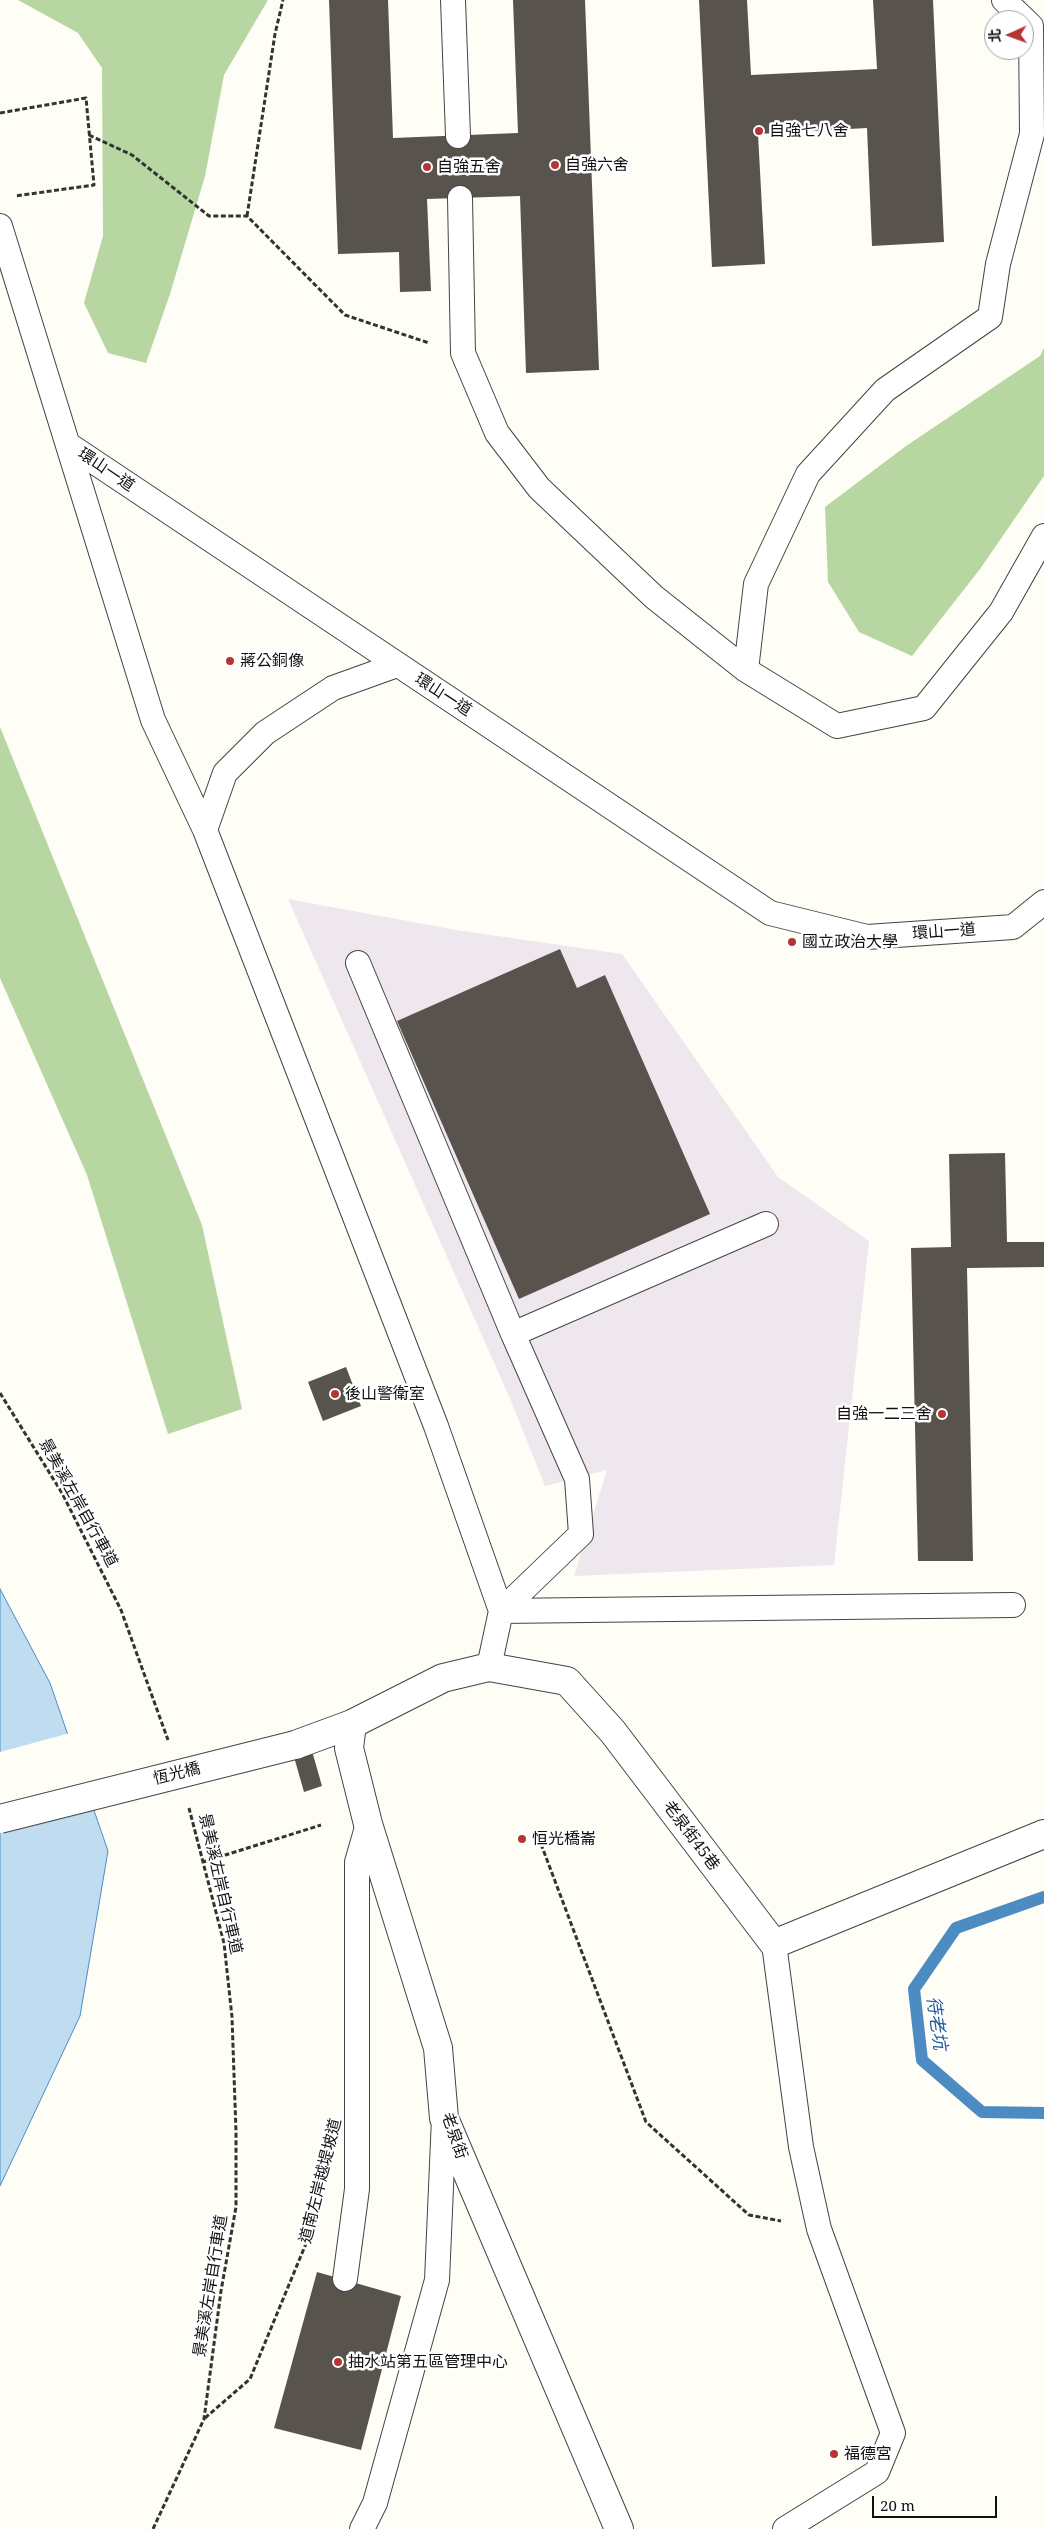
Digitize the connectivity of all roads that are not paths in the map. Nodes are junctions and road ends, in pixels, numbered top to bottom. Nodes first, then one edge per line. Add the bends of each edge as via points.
1 (452, 0) edge
2 (1004, 0) edge
3 (458, 136) dead end
4 (460, 198) dead end
5 (0, 226) edge
6 (69, 445) junction
7 (1044, 536) edge
8 (397, 665) junction
9 (746, 670) junction
10 (205, 830) junction
11 (1044, 902) edge
12 (358, 963) dead end
13 (766, 1224) dead end
14 (513, 1334) junction
15 (1013, 1605) dead end
16 (501, 1611) junction
17 (489, 1667) junction
18 (352, 1724) junction
19 (0, 1819) edge
20 (368, 1824) junction
21 (1044, 1834) edge
22 (774, 1944) junction
23 (444, 2118) junction
24 (345, 2279) dead end
25 (362, 2529) edge
26 (619, 2529) edge
27 (785, 2529) edge

1 - 3 lane
2 - 9 lane via 1031,26 1032,134 998,264 990,317 885,390 808,474 756,584
4 - 9 lane via 463,353 497,433 539,488 654,597
5 - 6 lane, 環山一道
6 - 8 lane, 環山一道
6 - 10 lane via 153,720
7 - 9 lane via 1002,612 924,708 837,726
8 - 10 lane via 334,688 265,733 225,773
8 - 11 lane, 環山一道 via 770,913 867,937 1013,927
10 - 16 lane via 436,1426
12 - 14 lane
13 - 14 lane
14 - 16 lane via 577,1478 582,1534
15 - 16 lane
16 - 17 lane
17 - 18 street, 老泉街45巷 via 443,1678
17 - 22 street, 老泉街45巷 via 567,1680 612,1732
18 - 19 street, 恆光橋, bridge via 294,1745
18 - 20 street, 老泉街 via 349,1748
20 - 23 street, 老泉街 via 438,2048
20 - 24 lane via 356,1862 357,2189
21 - 22 street
22 - 27 lane via 801,2147 819,2229 893,2432 877,2472
23 - 25 lane via 437,2280 375,2503
23 - 26 street, 老泉街

